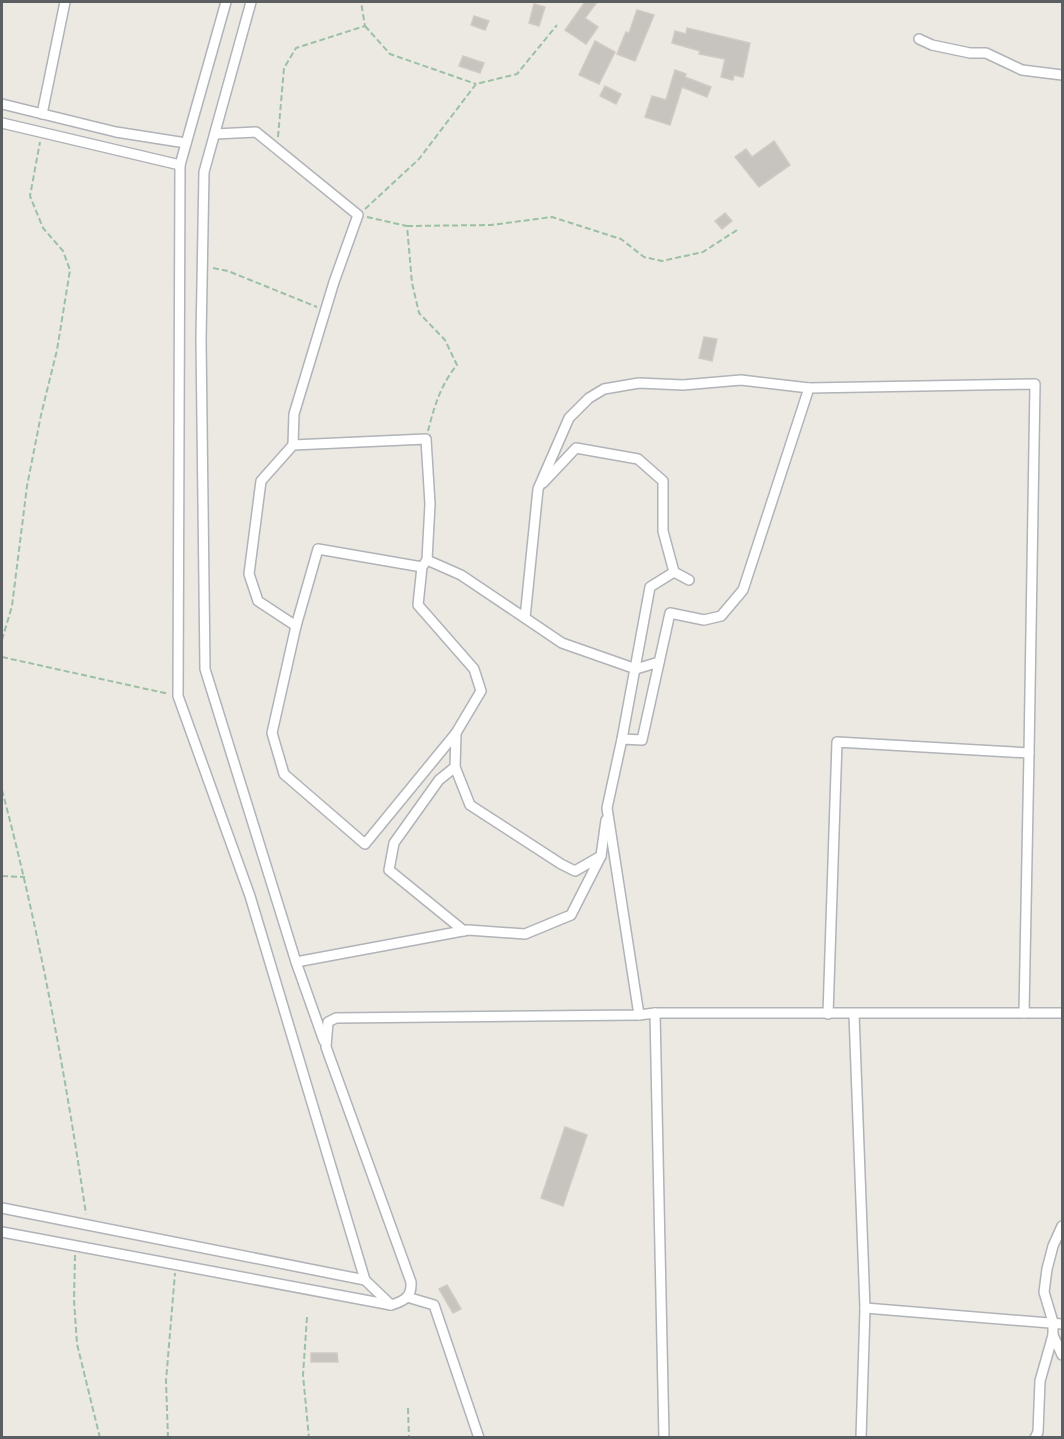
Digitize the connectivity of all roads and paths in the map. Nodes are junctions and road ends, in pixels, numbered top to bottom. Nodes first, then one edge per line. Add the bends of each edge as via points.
1 (65, 2) edge
2 (226, 2) edge
3 (251, 2) edge
4 (361, 2) edge
5 (557, 25) dead end
6 (365, 26) junction
7 (920, 39) dead end
8 (1062, 75) edge
9 (476, 84) junction
10 (2, 104) edge
11 (42, 114) junction
12 (2, 123) edge
13 (42, 133) junction
14 (215, 134) junction
15 (186, 144) junction
16 (277, 149) junction
17 (180, 165) junction
18 (358, 215) junction
19 (407, 226) junction
20 (737, 230) dead end
21 (202, 265) junction
22 (325, 310) junction
23 (809, 388) junction
24 (426, 439) junction
25 (293, 445) junction
26 (538, 489) junction
27 (425, 563) junction
28 (674, 572) junction
29 (689, 580) dead end
30 (525, 618) junction
31 (296, 626) junction
32 (2, 640) edge
33 (2, 657) edge
34 (659, 662) junction
35 (636, 669) junction
36 (178, 696) junction
37 (456, 734) junction
38 (622, 739) junction
39 (1029, 753) junction
40 (455, 767) junction
41 (2, 790) edge
42 (607, 808) junction
43 (601, 856) junction
44 (2, 876) edge
45 (25, 877) junction
46 (464, 931) junction
47 (296, 962) junction
48 (655, 1013) junction
49 (1024, 1013) junction
50 (1062, 1013) edge
51 (828, 1014) junction
52 (854, 1014) junction
53 (639, 1015) junction
54 (326, 1047) junction
55 (2, 1208) edge
56 (88, 1225) junction
57 (1062, 1226) edge
58 (2, 1232) edge
59 (75, 1246) junction
60 (176, 1265) junction
61 (365, 1280) junction
62 (407, 1297) junction
63 (391, 1305) junction
64 (865, 1308) junction
65 (307, 1317) dead end
66 (1058, 1323) edge
67 (1053, 1335) junction
68 (1062, 1355) edge
69 (408, 1408) dead end
70 (100, 1437) edge
71 (168, 1437) edge
72 (309, 1437) edge
73 (409, 1437) edge
74 (479, 1437) edge
75 (664, 1437) edge
76 (861, 1437) edge
77 (1035, 1437) edge

1 - 11 street
2 - 15 street
3 - 14 street
4 - 6 path
5 - 9 path via 517,74
6 - 9 path via 390,54
6 - 16 path via 296,48 284,68
7 - 8 street via 970,53 986,53 1022,70
9 - 18 path via 419,159
10 - 11 street
11 - 15 street
12 - 13 street
13 - 17 street
13 - 32 path via 30,196 43,228 63,251 69,270 57,350 27,486 12,606
14 - 16 street via 256,132
14 - 21 street via 204,172
15 - 17 street
16 - 18 street
17 - 36 street
18 - 19 path
18 - 22 street
19 - 20 path via 491,225 552,218 621,239 644,257 662,261 704,252
19 - 24 path via 419,313 445,340 457,365 435,404
21 - 22 path via 228,271
21 - 47 street via 205,669
22 - 25 street via 294,414
23 - 26 street via 741,380 682,385 639,383 604,389 569,418
23 - 34 street via 742,590 721,616 704,620 670,613
23 - 39 street via 1035,384
24 - 25 street
24 - 27 street via 430,504
25 - 31 street via 261,481 249,574 258,601
26 - 28 street via 576,448 638,459 663,481 663,531
26 - 30 street
27 - 30 street via 461,575
27 - 31 street via 318,549
27 - 37 street via 418,605 474,669 481,691
28 - 29 street
28 - 35 street via 650,587
30 - 35 street via 562,643
31 - 37 street via 272,733 284,774 365,844
33 - 36 path
34 - 35 street
34 - 38 street via 642,740
35 - 38 street
36 - 61 street via 250,896
37 - 40 street
38 - 42 street
39 - 49 street
39 - 51 street via 837,742
40 - 43 street via 470,805 561,864 575,871
40 - 46 street via 439,780 394,843 389,870
41 - 45 path
42 - 43 street
42 - 53 street
43 - 46 street via 571,915 525,934
44 - 45 path
45 - 56 path via 68,1096
46 - 47 street
47 - 54 street
48 - 51 street
48 - 53 street
48 - 75 street
49 - 50 street
49 - 52 street
51 - 52 street
52 - 64 street
53 - 54 street via 336,1018 328,1022
54 - 62 street via 411,1282
55 - 56 street
56 - 61 street
57 - 66 street via 1053,1246 1044,1293
58 - 59 street
59 - 60 street
59 - 70 path via 77,1344
60 - 63 street
60 - 71 path via 166,1381
61 - 63 street
62 - 63 street
62 - 74 street via 434,1305
64 - 66 street
64 - 76 street
65 - 72 path via 303,1375
66 - 67 street
67 - 68 street
67 - 77 street via 1040,1382
69 - 73 path

